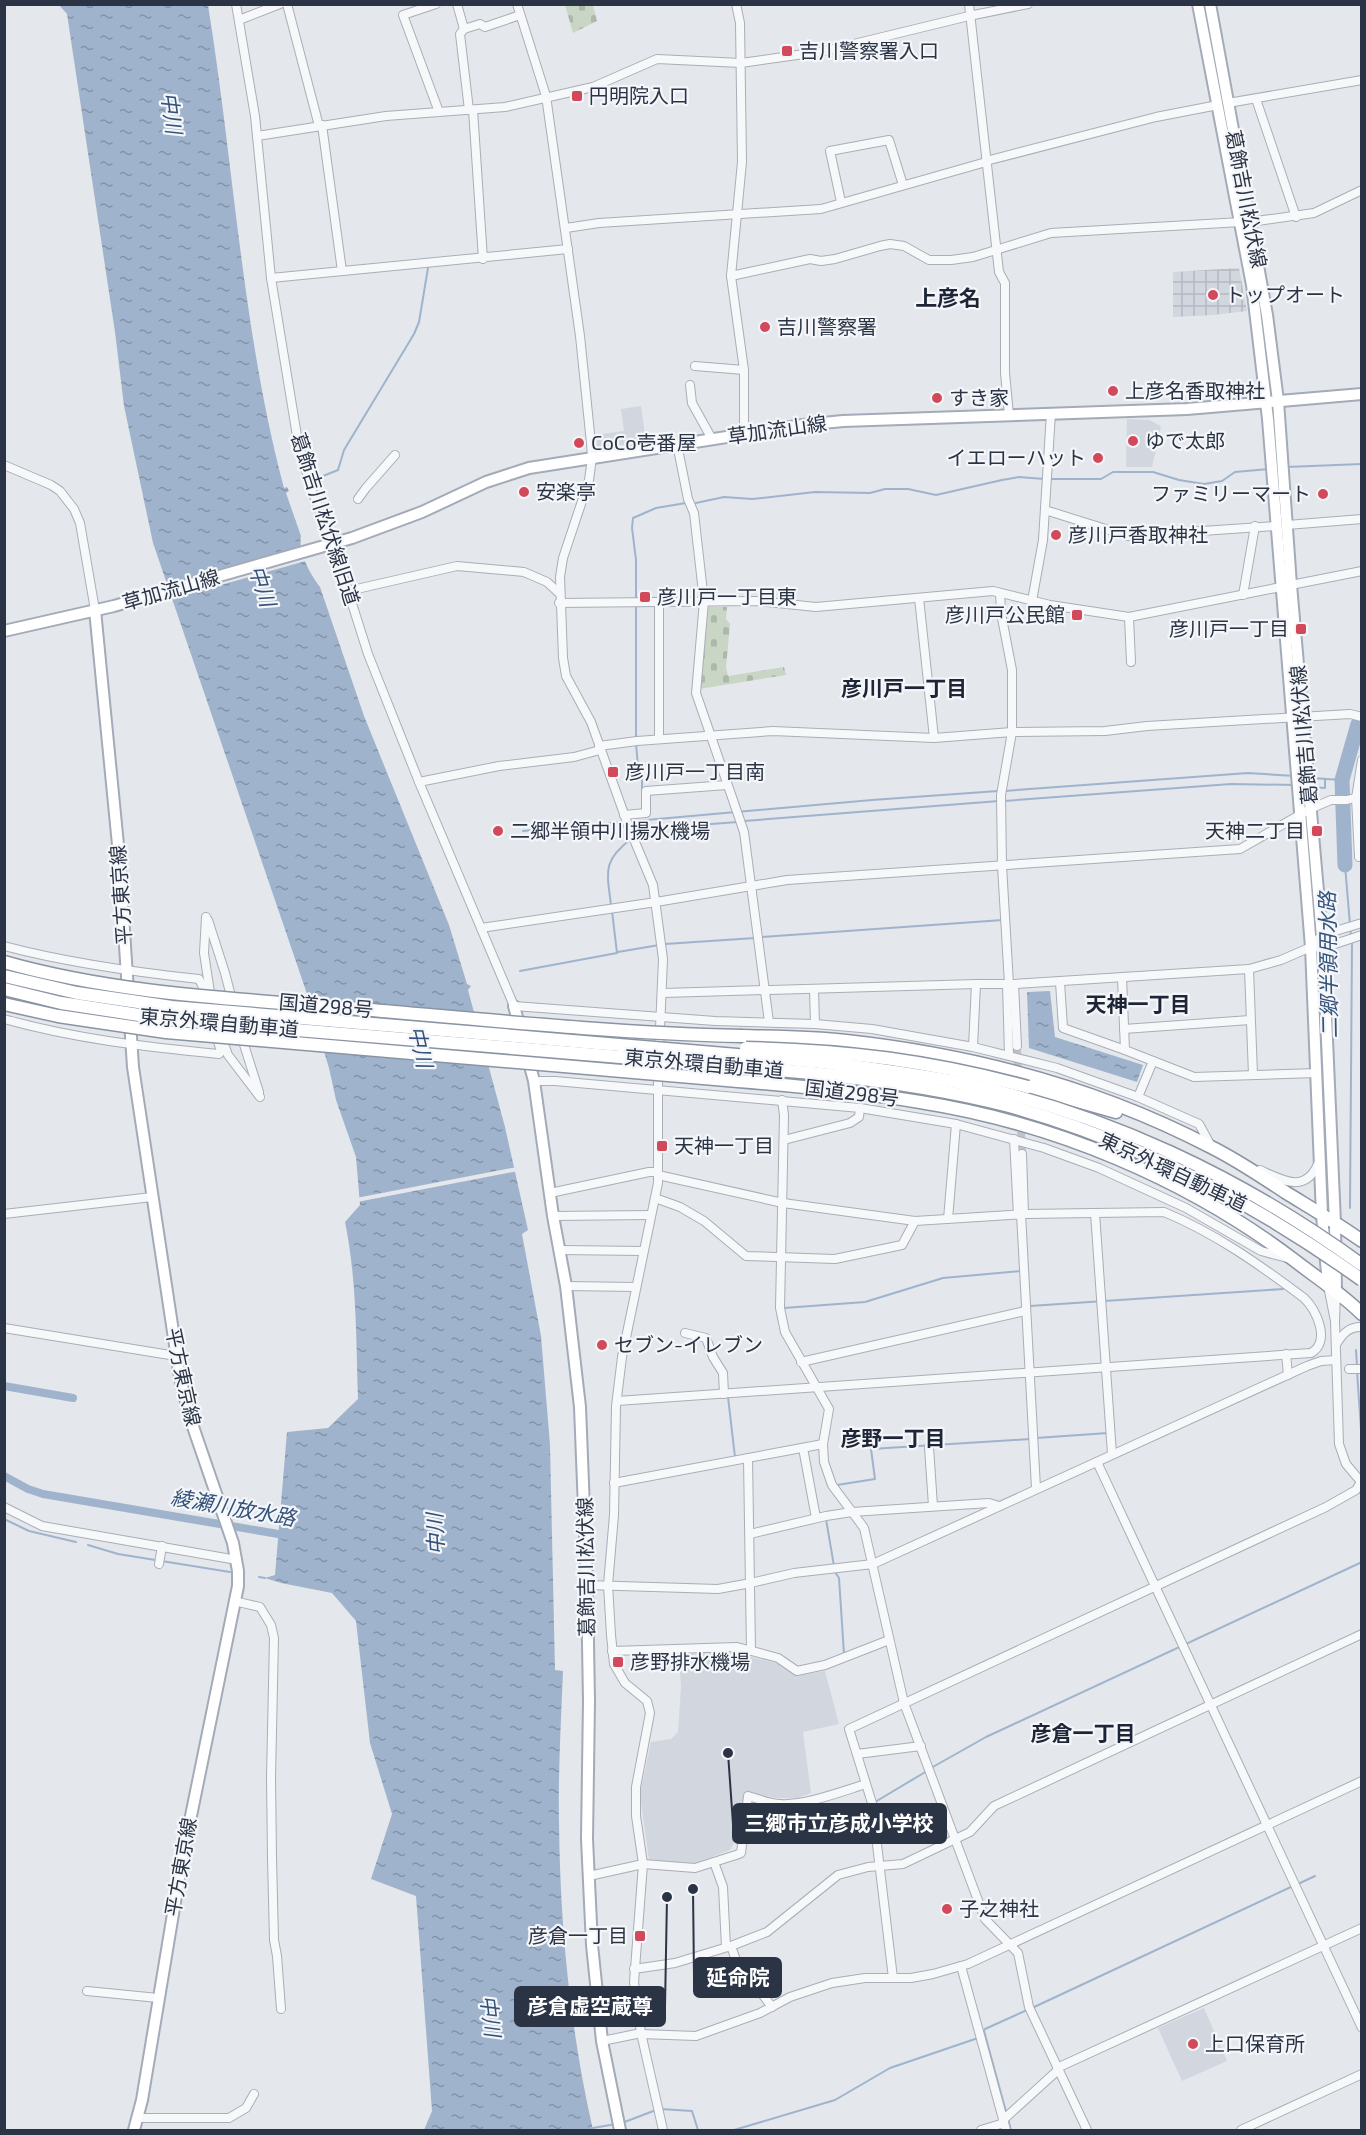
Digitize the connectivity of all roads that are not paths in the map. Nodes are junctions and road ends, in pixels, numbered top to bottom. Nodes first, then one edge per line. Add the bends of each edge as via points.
1 (236, 4) edge
2 (280, 4) edge
3 (287, 4) edge
4 (436, 4) edge
5 (457, 4) edge
6 (517, 4) edge
7 (735, 4) edge
8 (969, 4) edge
9 (1028, 4) edge
10 (1198, 4) edge
11 (1210, 4) edge
12 (520, 15) junction
13 (969, 16) junction
14 (239, 20) junction
15 (464, 29) junction
16 (741, 63) junction
17 (1362, 80) edge
18 (546, 96) junction
19 (1256, 99) junction
20 (1223, 104) junction
21 (471, 110) junction
22 (439, 112) junction
23 (320, 126) junction
24 (257, 136) junction
25 (986, 162) junction
26 (903, 185) junction
27 (1362, 190) edge
28 (841, 202) junction
29 (737, 214) junction
30 (1296, 217) junction
31 (1245, 222) junction
32 (566, 228) junction
33 (568, 249) junction
34 (996, 250) junction
35 (483, 259) junction
36 (342, 272) junction
37 (731, 276) junction
38 (271, 278) junction
39 (695, 366) dead end
40 (744, 370) junction
41 (690, 385) dead end
42 (1362, 394) edge
43 (1278, 401) junction
44 (1266, 402) junction
45 (1051, 413) junction
46 (1009, 415) junction
47 (744, 434) junction
48 (712, 439) junction
49 (677, 444) junction
50 (395, 455) dead end
51 (591, 458) junction
52 (4, 465) edge
53 (358, 499) dead end
54 (1045, 510) junction
55 (1362, 519) edge
56 (1282, 525) junction
57 (1255, 526) junction
58 (329, 545) junction
59 (1362, 571) edge
60 (1287, 585) junction
61 (348, 591) junction
62 (559, 593) junction
63 (1000, 593) junction
64 (1243, 595) junction
65 (919, 598) junction
66 (704, 601) junction
67 (1032, 601) junction
68 (659, 602) junction
69 (559, 603) junction
70 (95, 610) junction
71 (1129, 617) junction
72 (4, 631) edge
73 (1131, 662) dead end
74 (1298, 717) junction
75 (1362, 717) edge
76 (1012, 732) junction
77 (711, 737) junction
78 (934, 738) junction
79 (659, 739) junction
80 (600, 748) junction
81 (1362, 760) edge
82 (419, 782) junction
83 (727, 785) junction
84 (1355, 798) edge
85 (1306, 812) junction
86 (624, 814) junction
87 (1359, 857) dead end
88 (1002, 866) junction
89 (752, 886) junction
90 (656, 902) junction
91 (1362, 923) edge
92 (481, 927) junction
93 (1322, 935) junction
94 (1362, 935) edge
95 (4, 946) edge
96 (1317, 948) junction
97 (4, 962) edge
98 (1249, 969) junction
99 (125, 971) junction
100 (4, 976) edge
101 (1122, 977) junction
102 (1060, 982) junction
103 (976, 984) junction
104 (1010, 984) junction
105 (4, 989) edge
106 (814, 989) junction
107 (765, 990) junction
108 (663, 993) junction
109 (4, 1004) edge
110 (514, 1006) junction
111 (210, 1015) junction
112 (660, 1017) junction
113 (4, 1019) edge
114 (1250, 1020) junction
115 (769, 1023) junction
116 (815, 1024) junction
117 (1124, 1029) junction
118 (131, 1045) junction
119 (1017, 1046) tunnel mouth
120 (643, 1047) junction
121 (973, 1047) junction
122 (1125, 1050) junction
123 (1009, 1055) junction
124 (1153, 1061) junction
125 (1317, 1072) junction
126 (1253, 1076) junction
127 (534, 1081) junction
128 (657, 1089) junction
129 (1138, 1097) junction
130 (782, 1100) junction
131 (860, 1108) junction
132 (956, 1124) junction
133 (1178, 1131) junction
134 (1014, 1139) junction
135 (784, 1140) junction
136 (1211, 1147) junction
137 (1022, 1154) tunnel mouth
138 (1234, 1159) junction
139 (1320, 1161) junction
140 (658, 1173) junction
141 (550, 1193) junction
142 (152, 1197) junction
143 (655, 1198) junction
144 (783, 1203) junction
145 (1242, 1203) junction
146 (1095, 1213) junction
147 (4, 1214) edge
148 (1021, 1214) junction
149 (553, 1215) junction
150 (651, 1215) junction
151 (1322, 1215) junction
152 (948, 1219) junction
153 (915, 1221) junction
154 (1335, 1222) junction
155 (1362, 1241) edge
156 (560, 1250) junction
157 (642, 1251) junction
158 (781, 1257) junction
159 (1294, 1260) junction
160 (1362, 1265) edge
161 (1362, 1280) edge
162 (566, 1286) junction
163 (635, 1287) junction
164 (1332, 1288) junction
165 (1362, 1290) edge
166 (1025, 1311) junction
167 (1362, 1314) edge
168 (1362, 1327) edge
169 (4, 1328) edge
170 (685, 1333) dead end
171 (1336, 1346) junction
172 (1286, 1354) junction
173 (176, 1356) junction
174 (1336, 1360) junction
175 (801, 1362) junction
176 (1105, 1367) junction
177 (1349, 1369) dead end
178 (1362, 1369) edge
179 (1029, 1372) junction
180 (1288, 1375) junction
181 (816, 1388) junction
182 (724, 1394) junction
183 (617, 1401) junction
184 (823, 1444) junction
185 (803, 1448) junction
186 (929, 1448) dead end
187 (1112, 1455) junction
188 (748, 1458) junction
189 (1097, 1461) junction
190 (1361, 1482) edge
191 (615, 1483) junction
192 (1036, 1488) junction
193 (933, 1506) junction
194 (999, 1506) junction
195 (4, 1507) edge
196 (852, 1512) junction
197 (816, 1518) junction
198 (750, 1534) junction
199 (162, 1546) junction
200 (237, 1560) junction
201 (873, 1563) junction
202 (159, 1564) dead end
203 (751, 1583) junction
204 (587, 1585) junction
205 (608, 1585) junction
206 (1156, 1586) junction
207 (234, 1601) junction
208 (1362, 1634) edge
209 (890, 1640) junction
210 (751, 1650) junction
211 (612, 1651) junction
212 (904, 1703) junction
213 (1211, 1704) junction
214 (921, 1746) junction
215 (857, 1754) junction
216 (1362, 1781) edge
217 (866, 1784) junction
218 (1267, 1825) junction
219 (956, 1839) junction
220 (714, 1862) junction
221 (643, 1864) junction
222 (880, 1867) junction
223 (588, 1876) junction
224 (1362, 1928) edge
225 (1011, 1945) junction
226 (728, 1946) junction
227 (1323, 1946) junction
228 (961, 1966) junction
229 (634, 1968) junction
230 (893, 1978) junction
231 (87, 1991) dead end
232 (158, 1998) junction
233 (772, 2007) junction
234 (281, 2009) dead end
235 (1362, 2028) edge
236 (641, 2033) junction
237 (602, 2041) junction
238 (1058, 2069) junction
239 (1362, 2074) edge
240 (254, 2094) dead end
241 (138, 2118) junction
242 (1005, 2124) edge
243 (134, 2130) edge
244 (620, 2130) edge
245 (663, 2130) edge
246 (981, 2130) edge
247 (1087, 2130) edge
248 (1241, 2130) edge

1 - 14 street, 葛飾吉川松伏線旧道
2 - 14 street
3 - 23 street
4 - 22 street via 403,15
5 - 15 street
6 - 12 street
7 - 16 street via 740,23
8 - 13 street
9 - 13 street
10 - 20 main road, 葛飾吉川松伏線
11 - 20 main road, 葛飾吉川松伏線
12 - 15 street via 485,27 480,24
12 - 18 street
13 - 16 street via 825,51
13 - 25 street
14 - 24 street, 葛飾吉川松伏線旧道
15 - 21 street via 459,34
16 - 18 street via 657,59 593,87
16 - 29 street via 742,162
17 - 19 street
18 - 21 street via 505,107
18 - 32 street
19 - 20 street
19 - 30 street
20 - 25 street
20 - 31 main road, 葛飾吉川松伏線
21 - 22 street
21 - 35 street
22 - 23 street
23 - 24 street
23 - 36 street
24 - 38 street, 葛飾吉川松伏線旧道
25 - 26 street
25 - 34 street
26 - 28 street
26 - 28 street via 889,140 830,152
27 - 30 street via 1314,213
28 - 29 street via 821,209
29 - 32 street
29 - 37 street
30 - 31 street
31 - 34 street via 1051,233
31 - 43 main road, 葛飾吉川松伏線 via 1267,315
31 - 44 main road, 葛飾吉川松伏線
32 - 33 street
33 - 35 street
33 - 51 street
34 - 37 street via 963,259 929,260 904,246 890,244 835,259 810,259
34 - 46 street via 1005,283
35 - 36 street
36 - 38 street
37 - 40 street
38 - 58 street, 葛飾吉川松伏線旧道 via 298,442
39 - 40 street
40 - 47 street
41 - 48 street via 692,404
42 - 43 main road, 草加流山線
43 - 44 main road, 草加流山線
43 - 56 main road, 葛飾吉川松伏線
44 - 45 main road, 草加流山線
44 - 56 main road, 葛飾吉川松伏線
45 - 46 main road, 草加流山線
45 - 54 street
46 - 47 main road, 草加流山線 via 843,421
47 - 48 main road, 草加流山線
48 - 49 main road, 草加流山線
49 - 51 main road, 草加流山線
49 - 66 street via 694,513
50 - 53 street
51 - 58 main road, 草加流山線 via 507,475 422,512
51 - 62 street via 563,558
52 - 70 street via 51,485 74,509 80,522
54 - 57 street via 1128,536
54 - 67 street
55 - 56 street
56 - 57 street
56 - 60 main road, 葛飾吉川松伏線
57 - 64 street
58 - 61 street, 葛飾吉川松伏線旧道
58 - 70 main road, 草加流山線
59 - 60 street
60 - 64 street
60 - 74 main road, 葛飾吉川松伏線
61 - 62 street via 457,566 524,572 547,582
61 - 82 street, 葛飾吉川松伏線旧道 via 368,654
62 - 69 street
63 - 65 street
63 - 67 street
63 - 76 street via 1012,670
64 - 71 street
65 - 66 street via 816,607
65 - 78 street
66 - 68 street
66 - 77 street via 696,693
67 - 71 street
68 - 69 street
68 - 79 street
69 - 80 street via 566,676
70 - 72 main road, 草加流山線
70 - 99 main road, 平方東京線 via 118,844
71 - 73 street
74 - 75 street
74 - 76 street via 1105,731
74 - 85 main road, 葛飾吉川松伏線
76 - 78 street
76 - 88 street via 1001,795
77 - 78 street via 773,731
77 - 79 street
77 - 83 street
79 - 80 street
80 - 82 street via 574,757 499,766
80 - 86 street
81 - 84 street
82 - 92 street, 葛飾吉川松伏線旧道
83 - 86 street via 646,790 646,813
83 - 89 street via 744,832
84 - 85 street via 1331,800
84 - 87 street
85 - 88 street via 1240,849
85 - 93 main road, 葛飾吉川松伏線
85 - 96 main road, 葛飾吉川松伏線
86 - 90 street
88 - 89 street via 787,880
88 - 104 street
89 - 90 street
89 - 107 street
90 - 92 street
90 - 108 street
91 - 93 street
92 - 110 street, 葛飾吉川松伏線旧道
93 - 96 main road, 葛飾吉川松伏線
94 - 96 street
95 - 99 street
96 - 98 street
96 - 125 main road, 葛飾吉川松伏線
96 - 154 main road, 葛飾吉川松伏線
97 - 133 highway, 国道298号, bridge via 95,982 218,998 624,1031 844,1041 915,1050 975,1062 1098,1098
98 - 101 street
98 - 114 street
99 - 111 street via 199,979
99 - 118 main road, 平方東京線
100 - 120 highway, 東京外環自動車道, bridge via 77,993 172,1007
101 - 102 street
101 - 117 street
102 - 104 street
102 - 122 street via 1063,1028
103 - 104 street
103 - 106 street
103 - 121 street
104 - 119 street
104 - 123 street
105 - 145 highway, 東京外環自動車道, bridge via 61,1003 165,1019 754,1068 911,1085 1060,1122 1152,1158
106 - 107 street
106 - 116 street
107 - 108 street
107 - 115 street
108 - 112 street
109 - 159 highway, 国道298号, bridge via 166,1032 738,1081 921,1102 1003,1120 1071,1141 1158,1177 1202,1199
110 - 112 street
110 - 127 main road, 葛飾吉川松伏線
111 - 111 street via 204,953 206,916 260,1097 228,1055
111 - 118 street via 219,1054
112 - 115 street
112 - 128 street
113 - 118 street
114 - 117 street
114 - 126 street
115 - 116 street
116 - 121 street via 884,1031
117 - 122 street
118 - 142 main road, 平方東京線
120 - 133 highway, bridge via 854,1053 954,1069
120 - 160 highway, 東京外環自動車道, bridge via 902,1072 962,1083 1062,1110 1198,1166 1271,1205
121 - 123 street
122 - 124 street
123 - 129 street
124 - 126 street via 1194,1077
124 - 129 street
125 - 126 street
125 - 139 main road, 葛飾吉川松伏線
127 - 128 street
127 - 141 main road, 葛飾吉川松伏線
128 - 130 street
128 - 140 street
129 - 136 street via 1199,1124
130 - 131 street
130 - 135 street
131 - 132 street
131 - 135 street via 859,1117 850,1123
132 - 134 street
132 - 152 street
133 - 136 highway, 国道298号
134 - 148 street
134 - 159 street via 1099,1168 1186,1209 1261,1251
135 - 144 street
136 - 138 highway, 国道298号
137 - 148 street
138 - 139 street via 1294,1183 1314,1174
138 - 151 highway, 国道298号
139 - 151 main road, 葛飾吉川松伏線
140 - 141 street
140 - 143 street
140 - 144 street
141 - 149 main road, 葛飾吉川松伏線
142 - 147 street
142 - 173 main road, 平方東京線
143 - 150 street
143 - 158 street via 704,1221 746,1256
144 - 153 street
144 - 158 street
145 - 161 highway, 東京外環自動車道, bridge
145 - 165 highway, bridge
146 - 148 street
146 - 172 street via 1164,1212 1214,1237 1277,1278 1311,1305 1320,1323 1317,1350
146 - 176 street
148 - 152 street
148 - 166 street
149 - 150 street
149 - 156 main road, 葛飾吉川松伏線
150 - 157 street
151 - 154 highway, 国道298号
151 - 164 main road, 葛飾吉川松伏線
152 - 153 street
153 - 158 street via 902,1245 845,1258
154 - 155 highway, 国道298号
154 - 164 main road, 葛飾吉川松伏線
156 - 157 street
156 - 162 main road, 葛飾吉川松伏線
157 - 163 street
158 - 175 street via 782,1324
159 - 164 highway, 国道298号
162 - 163 street
162 - 204 main road, 葛飾吉川松伏線 via 580,1407
163 - 183 street
164 - 167 highway, 国道298号
164 - 171 street
166 - 175 street
166 - 179 street
168 - 171 street via 1347,1330
169 - 173 street
170 - 182 street via 706,1338 723,1373
171 - 174 street
172 - 176 street
172 - 180 street
173 - 200 main road, 平方東京線 via 184,1398
174 - 180 street via 1321,1360
174 - 190 street via 1339,1444 1346,1464
175 - 181 street
176 - 179 street
176 - 187 street
177 - 178 street
179 - 181 street
179 - 192 street
180 - 187 street
181 - 182 street
181 - 184 street via 829,1408
182 - 183 street
183 - 191 street
184 - 185 street
184 - 196 street via 832,1485
185 - 188 street
185 - 197 street
186 - 193 street
187 - 189 street
188 - 191 street
188 - 198 street
189 - 192 street
189 - 206 street
190 - 206 street via 1356,1490 1326,1507
191 - 205 street
192 - 194 street
193 - 194 street
193 - 196 street
194 - 201 street
195 - 199 street via 42,1526
196 - 197 street
196 - 201 street via 864,1528
197 - 198 street
198 - 203 street
199 - 200 street
199 - 202 street
200 - 207 main road, 平方東京線
201 - 203 street
201 - 209 street
203 - 205 street via 718,1588
203 - 210 street
204 - 205 street
204 - 223 main road, 葛飾吉川松伏線
205 - 211 street
206 - 212 street
206 - 213 street
207 - 232 main road, 平方東京線
207 - 234 street via 260,1607 272,1625 274,1638 272,1858
208 - 213 street
209 - 210 street via 825,1665 797,1671 778,1658
209 - 212 street
210 - 211 street via 737,1647
211 - 221 street via 618,1673 649,1706 636,1787
212 - 214 street
212 - 215 street via 849,1729
213 - 218 street
213 - 219 street via 994,1806 970,1832
214 - 215 street
214 - 219 street
215 - 217 street
216 - 218 street
217 - 220 street via 792,1804 748,1796 741,1853
217 - 222 street
218 - 225 street
218 - 227 street
219 - 222 street via 903,1864
219 - 225 street via 985,1919
220 - 221 street via 690,1869
220 - 226 street via 723,1887
221 - 223 street
221 - 229 street
222 - 226 street via 838,1875 767,1932
222 - 230 street
223 - 237 main road, 葛飾吉川松伏線
224 - 227 street
225 - 228 street
225 - 238 street via 1018,1953 1029,2007
226 - 229 street via 675,1963
226 - 233 street via 744,1983 756,1986
227 - 235 street
227 - 238 street
228 - 230 street via 911,1978
228 - 242 street
229 - 236 street
230 - 233 street via 832,1983
231 - 232 street
232 - 241 main road, 平方東京線
233 - 236 street via 696,2036
236 - 237 street
236 - 245 street
237 - 244 main road, 葛飾吉川松伏線
238 - 242 street
238 - 247 street
239 - 248 street
240 - 241 street via 246,2108 229,2118
241 - 243 main road, 平方東京線
242 - 246 street

